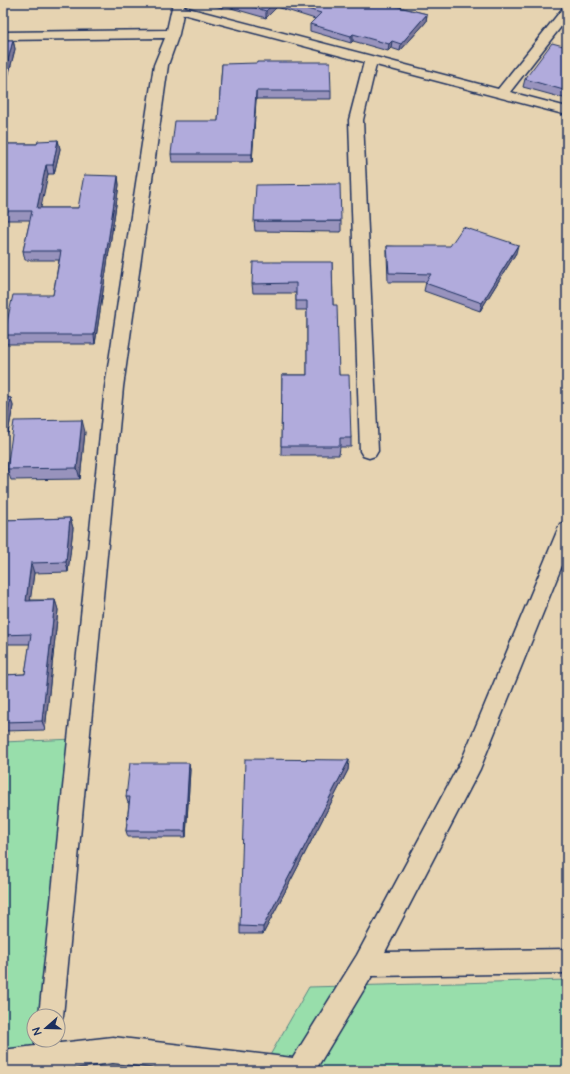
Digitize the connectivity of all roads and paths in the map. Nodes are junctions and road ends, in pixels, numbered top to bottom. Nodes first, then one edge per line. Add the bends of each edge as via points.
1 (179, 6) edge
2 (567, 10) edge
3 (173, 34) junction
4 (3, 36) edge
5 (371, 60) junction
6 (501, 94) junction
7 (567, 111) edge
8 (369, 451) dead end
9 (567, 529) edge
10 (567, 961) edge
11 (366, 964) junction
12 (52, 1008) edge
13 (47, 1049) edge
14 (3, 1063) edge
15 (296, 1071) edge
16 (300, 1071) edge

1 - 3 street
1 - 5 street
2 - 6 street
3 - 4 street
3 - 12 street via 161,65 114,387
5 - 6 street
5 - 8 street via 356,120
6 - 7 street
9 - 11 street via 472,762
10 - 11 street
11 - 16 street
13 - 14 street
13 - 15 street via 113,1050

